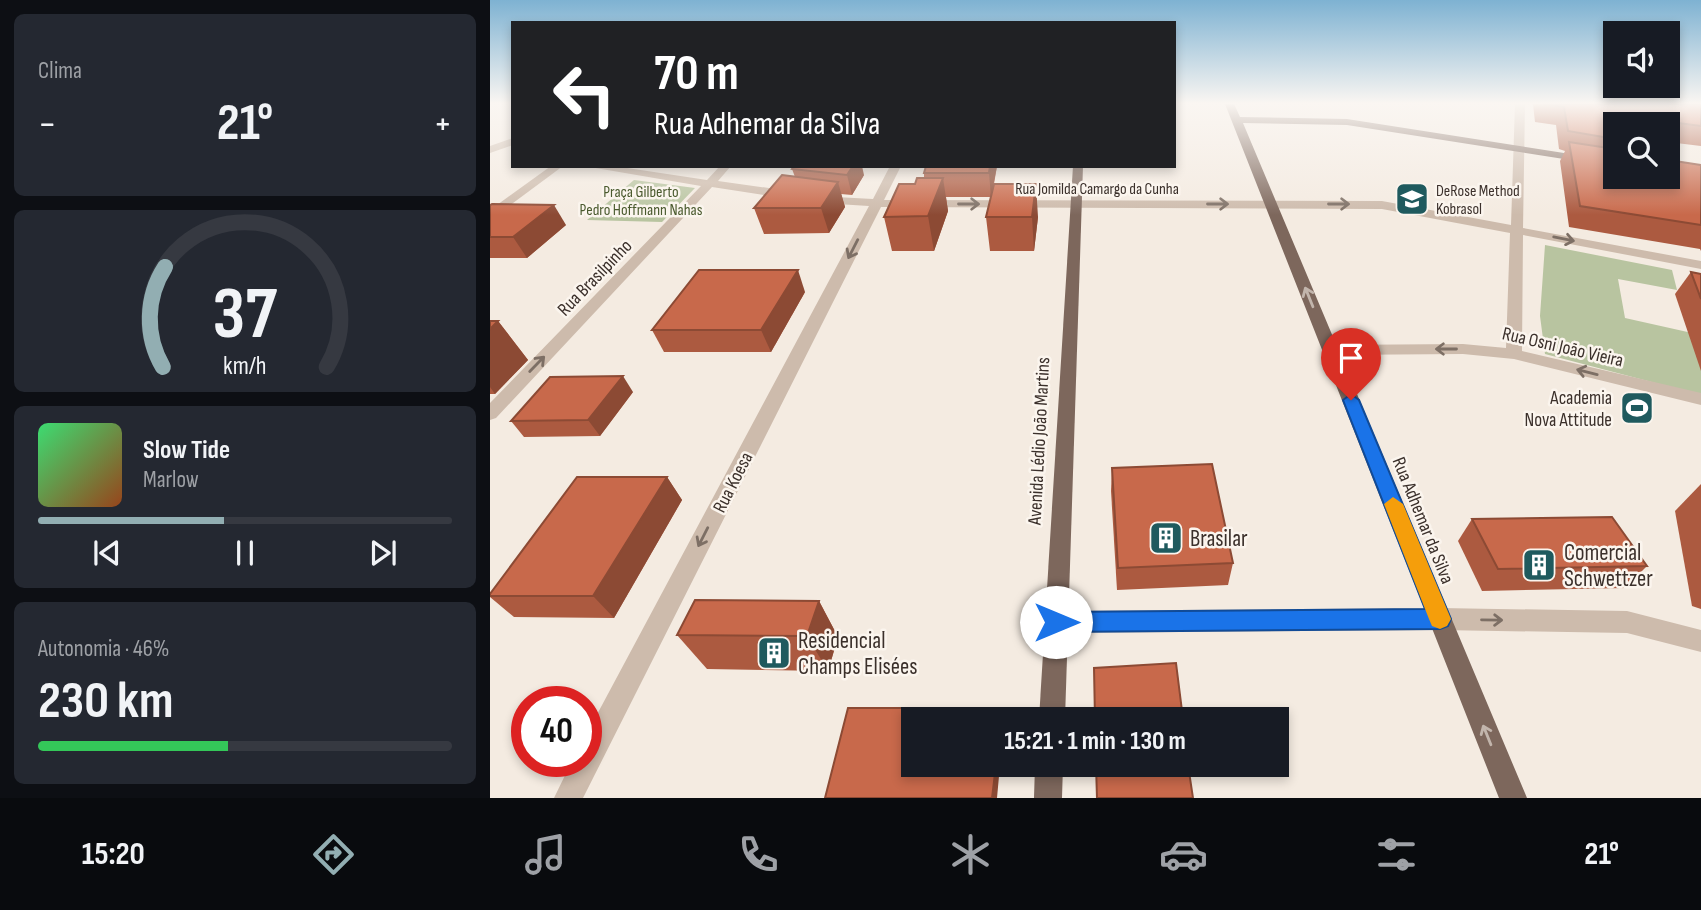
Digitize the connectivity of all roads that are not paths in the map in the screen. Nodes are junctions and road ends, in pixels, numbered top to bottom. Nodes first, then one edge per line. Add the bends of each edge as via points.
1 (1246, 141) edge
2 (1469, 141) edge
3 (1518, 141) edge
4 (511, 142) edge
5 (1518, 149) junction
6 (490, 150) edge
7 (511, 154) edge
8 (1603, 162) edge
9 (555, 168) edge
10 (603, 168) edge
11 (724, 168) edge
12 (895, 168) edge
13 (1078, 168) edge
14 (710, 183) junction
15 (876, 204) junction
16 (1076, 204) junction
17 (1271, 204) junction
18 (490, 216) edge
19 (1517, 230) junction
20 (1701, 265) edge
21 (1330, 350) junction
22 (1514, 354) junction
23 (1701, 399) edge
24 (490, 414) edge
25 (1440, 619) junction
26 (1056, 622) junction
27 (1701, 641) edge
28 (1052, 707) edge
29 (1049, 777) edge
30 (568, 798) edge
31 (1048, 798) edge
32 (1513, 798) edge

1 - 17 main road, Rua Adhemar da Silva
2 - 5 main road
3 - 5 street
4 - 6 street
5 - 8 main road
5 - 19 street
6 - 7 street
9 - 18 street
10 - 14 street, Rua Jomilda Camargo da Cunha
11 - 14 street, Rua Brasilpinho
12 - 15 street, Rua Koesa
13 - 16 main road, Avenida Lédio João Martins
14 - 15 street, Rua Jomilda Camargo da Cunha
24 -> 14 street, Rua Brasilpinho
15 -> 16 street, Rua Jomilda Camargo da Cunha
15 -> 30 street, Rua Koesa
16 -> 17 street, Rua Jomilda Camargo da Cunha
16 - 26 main road, Avenida Lédio João Martins
17 -> 19 street, Rua Jomilda Camargo da Cunha via 1382,205
21 -> 17 main road, Rua Adhemar da Silva
19 -> 20 street, Rua Jomilda Camargo da Cunha
19 - 22 street
22 -> 21 street, Rua Osni João Vieira via 1464,349
21 - 25 main road, Rua Adhemar da Silva
23 -> 22 street, Rua Osni João Vieira
25 - 26 street
25 -> 27 street via 1627,622
32 -> 25 main road, Rua Adhemar da Silva
26 - 28 main road, Avenida Lédio João Martins
29 - 31 main road

